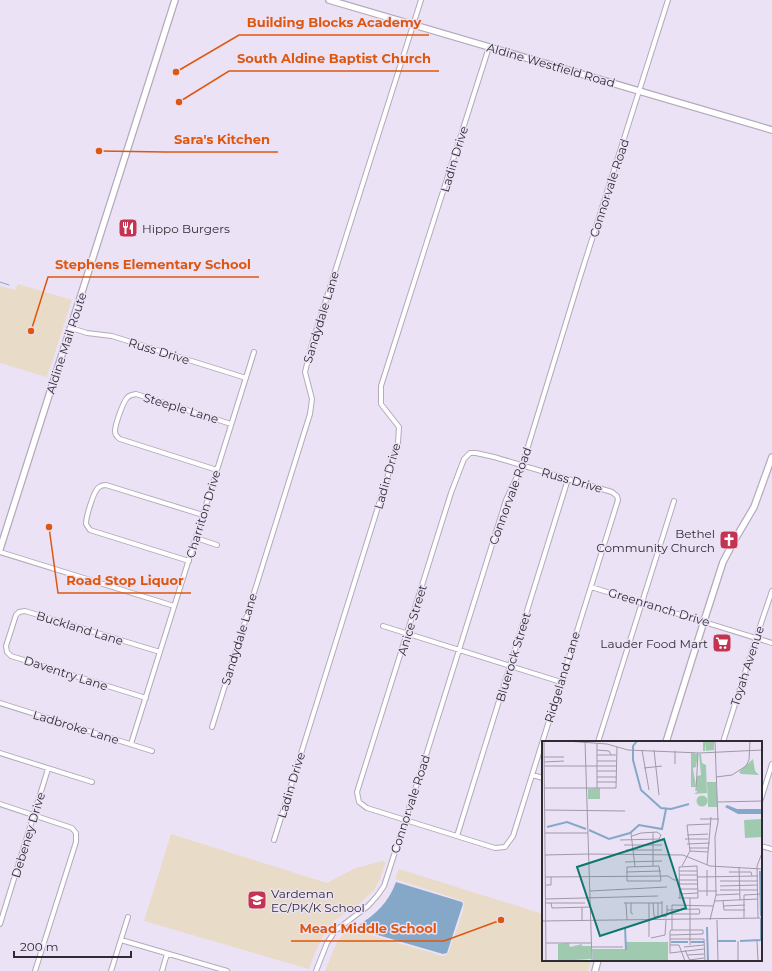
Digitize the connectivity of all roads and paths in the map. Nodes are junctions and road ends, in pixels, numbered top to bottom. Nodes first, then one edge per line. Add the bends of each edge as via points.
1 (175, 0) edge
2 (329, 0) edge
3 (421, 0) edge
4 (668, 0) edge
5 (413, 25) junction
6 (490, 47) junction
7 (640, 91) junction
8 (772, 130) edge
9 (71, 328) junction
10 (254, 352) dead end
11 (246, 378) junction
12 (232, 424) junction
13 (481, 454) joint
14 (772, 457) edge
15 (522, 466) junction
16 (217, 470) junction
17 (568, 478) junction
18 (617, 496) joint
19 (674, 501) dead end
20 (203, 515) junction
21 (196, 538) junction
22 (217, 545) dead end
23 (0, 549) edge
24 (0, 552) edge
25 (189, 561) junction
26 (591, 587) junction
27 (772, 591) edge
28 (642, 603) junction
29 (174, 606) junction
30 (704, 621) junction
31 (383, 626) dead end
32 (11, 631) joint
33 (407, 634) junction
34 (756, 638) junction
35 (772, 643) edge
36 (459, 650) junction
37 (160, 652) junction
38 (510, 666) junction
39 (561, 682) junction
40 (146, 698) junction
41 (0, 703) edge
42 (212, 727) dead end
43 (543, 741) edge
44 (598, 741) edge
45 (666, 741) edge
46 (723, 741) edge
47 (542, 743) edge
48 (131, 744) junction
49 (152, 751) dead end
50 (0, 753) edge
51 (772, 764) edge
52 (48, 769) junction
53 (532, 775) junction
54 (542, 778) edge
55 (92, 782) dead end
56 (762, 796) edge
57 (0, 804) edge
58 (34, 815) junction
59 (405, 820) junction
60 (457, 836) junction
61 (274, 840) dead end
62 (762, 846) edge
63 (772, 850) edge
64 (128, 917) dead end
65 (0, 924) edge
66 (121, 940) junction
67 (167, 954) junction
68 (598, 961) edge
69 (215, 969) edge
70 (35, 971) edge
71 (111, 971) edge
72 (162, 971) edge
73 (227, 971) edge
74 (316, 971) edge
75 (595, 971) edge

1 - 9 main road, Aldine Mail Route
2 - 5 main road, Aldine Westfield Road
3 - 5 street, Sandydale Lane
4 - 7 street, Connorvale Road
5 - 6 main road, Aldine Westfield Road
5 - 42 street, Sandydale Lane via 312,344 305,372 312,399 310,414
6 - 7 main road, Aldine Westfield Road
6 - 61 street, Ladin Drive via 381,386 381,404 399,427 398,443
7 - 8 main road, Aldine Westfield Road
7 - 15 street, Connorvale Road
9 - 11 street, Russ Drive via 112,336
9 - 23 main road, Aldine Mail Route
10 - 11 street, Charriton Drive
11 - 12 street, Charriton Drive
12 - 16 street, Charriton Drive
12 - 16 street, Steeple Lane via 136,394 127,398 119,416 115,435 120,439
13 - 15 street, Russ Drive
13 - 33 street, Anice Street via 470,453 464,459
14 - 30 main road via 754,507 726,555
15 - 17 street, Russ Drive
15 - 36 street, Connorvale Road via 506,500
16 - 20 street, Charriton Drive
17 - 18 street, Russ Drive via 612,492
17 - 38 street, Bluerock Street
18 - 26 street, Ridgeland Lane via 617,504
19 - 28 street
20 - 21 street, Charriton Drive
20 - 25 street via 106,485 96,490 90,508 86,524 90,530
21 - 22 street
21 - 25 street, Charriton Drive
24 - 29 street
25 - 29 street, Charriton Drive
26 - 28 street, Greenranch Drive
26 - 39 street, Ridgeland Lane
27 - 34 street, Toyah Avenue
28 - 30 street, Greenranch Drive
28 - 44 street
29 - 37 street, Charriton Drive
30 - 34 street, Greenranch Drive
30 - 45 main road
31 - 33 street
32 - 37 street, Buckland Lane via 16,615 25,611
32 - 40 street, Daventry Lane via 6,648 11,656
33 - 36 street
33 - 59 street, Anice Street via 358,792 359,802 367,808
34 - 35 street, Greenranch Drive
34 - 46 street, Toyah Avenue
36 - 38 street
36 - 59 street, Connorvale Road
37 - 40 street, Charriton Drive
38 - 39 street
38 - 60 street, Bluerock Street
39 - 43 street, Ridgeland Lane
40 - 48 street, Charriton Drive
41 - 48 street, Ladbroke Lane
47 - 53 street, Ridgeland Lane
48 - 49 street, Ladbroke Lane
50 - 52 street
51 - 56 street
52 - 55 street
52 - 58 street, Debeney Drive
53 - 54 street
53 - 60 street, Ridgeland Lane via 513,836 505,847 495,848
57 - 58 street
58 - 65 street, Debeney Drive
58 - 70 street via 72,828 76,832 76,842
59 - 60 street
59 - 74 street, Connorvale Road via 384,886 368,906 335,932 327,942
62 - 63 street
64 - 66 street
66 - 67 street
66 - 71 street
67 - 69 street
67 - 72 street
68 - 75 main road
69 - 73 street

